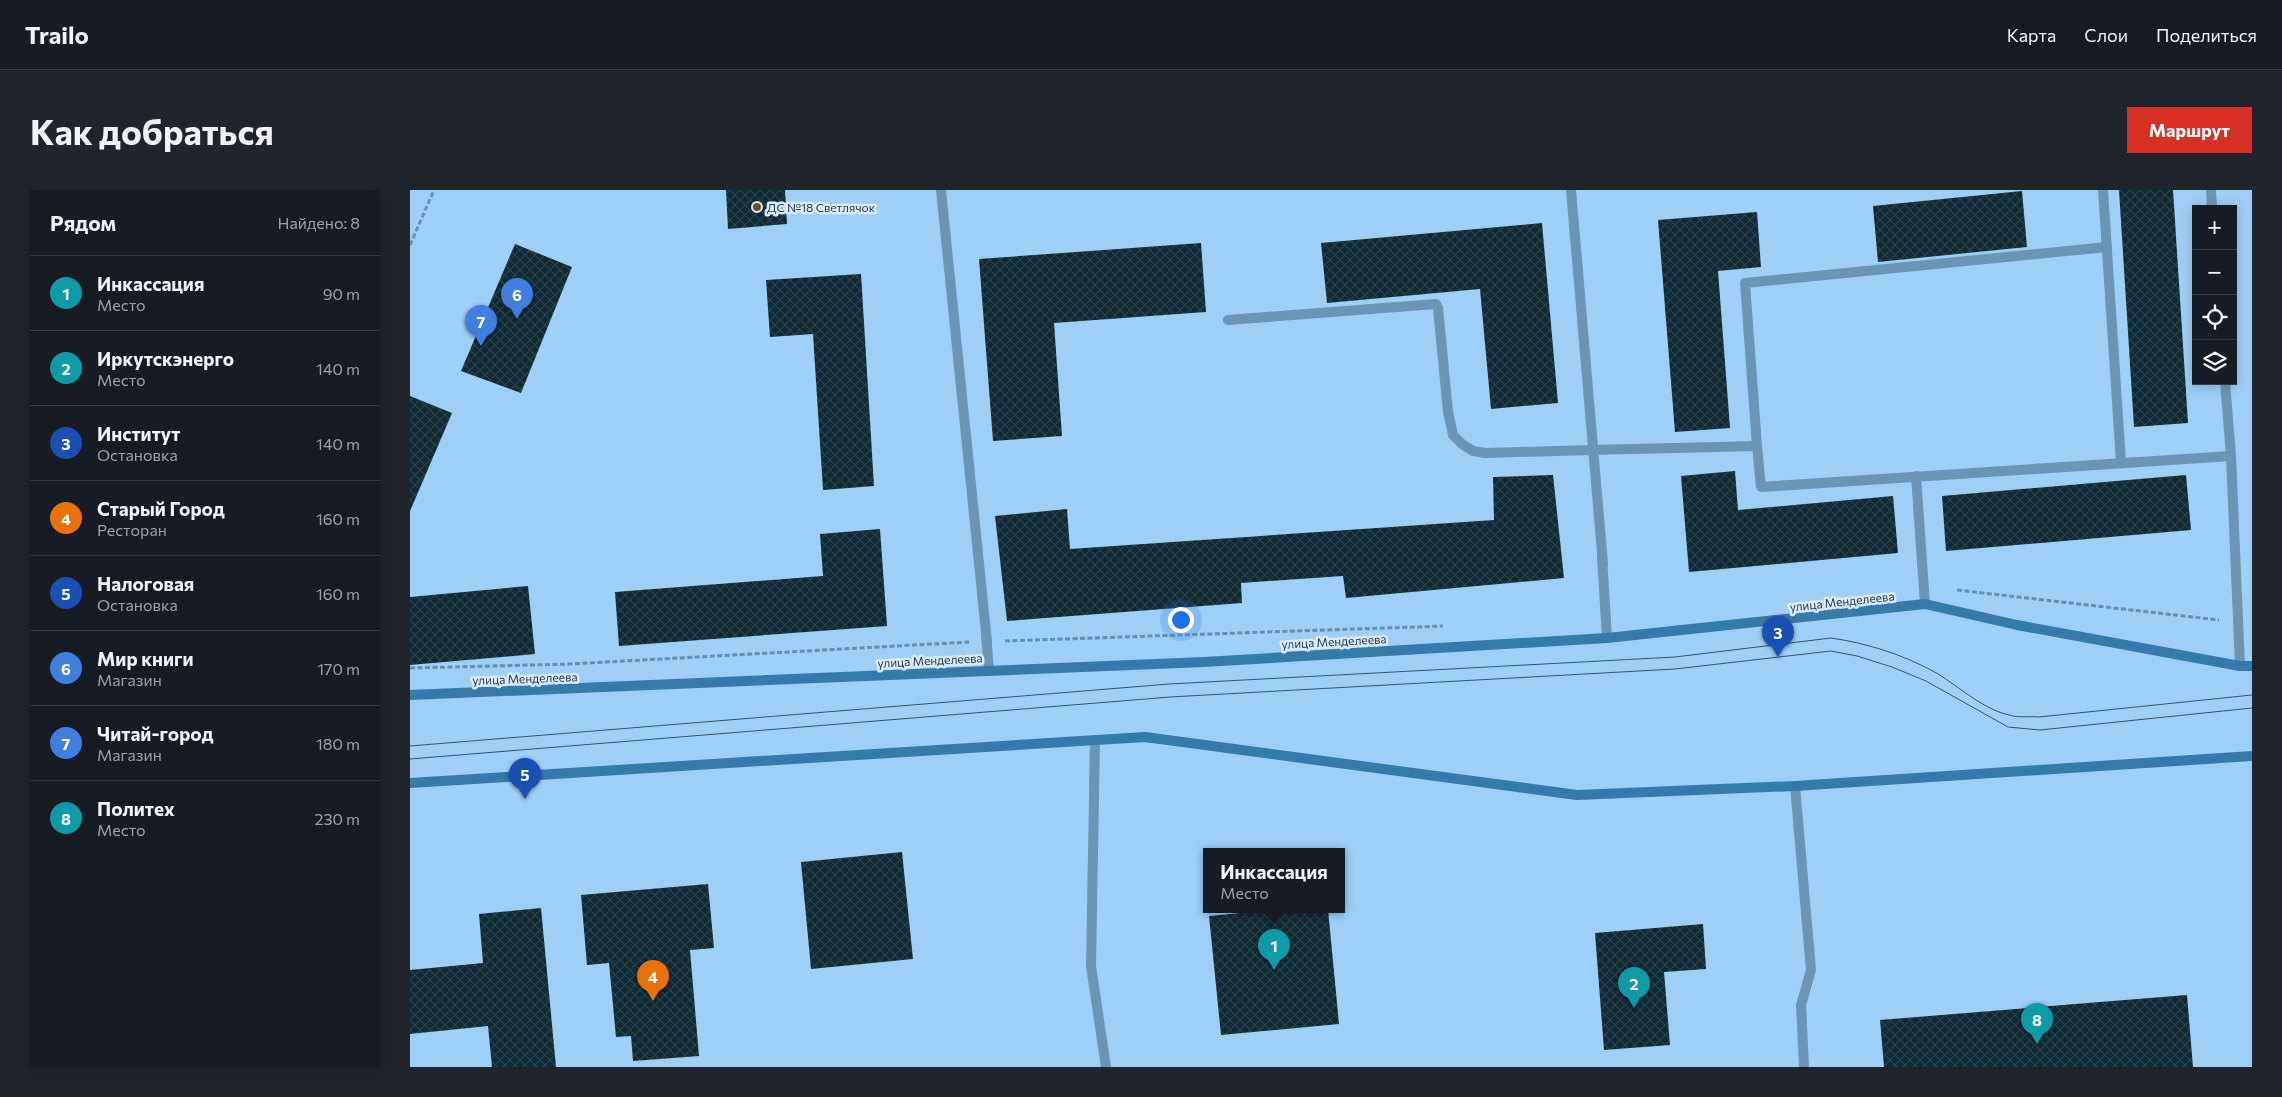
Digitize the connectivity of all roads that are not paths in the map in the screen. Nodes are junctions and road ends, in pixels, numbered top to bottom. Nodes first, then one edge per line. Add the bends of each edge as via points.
1 (941, 190) edge
2 (1571, 190) edge
3 (2103, 190) edge
4 (2210, 190) edge
5 (2212, 205) edge
6 (2107, 247) junction
7 (1228, 320) dead end
8 (2225, 385) edge
9 (1757, 446) junction
10 (1591, 450) junction
11 (2231, 456) junction
12 (2121, 462) junction
13 (1916, 476) junction
14 (1603, 564) junction
15 (1925, 604) junction
16 (1607, 638) junction
17 (2240, 666) junction
18 (2252, 666) edge
19 (989, 670) junction
20 (410, 695) edge
21 (1094, 740) junction
22 (2252, 756) edge
23 (410, 783) edge
24 (1795, 786) junction
25 (1106, 1067) edge
26 (1804, 1067) edge

1 - 19 street
2 - 10 street
2 - 14 street
3 - 6 street
4 - 5 street
6 - 9 street via 1745,284
6 - 12 street
7 - 10 street via 1436,304 1448,412 1453,435 1462,444 1473,451 1485,453
8 - 11 street
9 - 10 street
9 - 13 street via 1761,488
10 - 14 street
11 - 12 street
11 - 17 street
12 - 13 street
13 - 15 street
14 - 16 street
15 - 16 main road, улица Менделеева
15 - 17 main road, улица Менделеева
16 - 19 main road, улица Менделеева via 1204,662
17 - 18 main road, улица Менделеева
19 - 20 main road, улица Менделеева
21 - 23 main road
21 - 24 main road via 1145,736 1577,796
21 - 25 street via 1091,966
22 - 24 main road
24 - 26 street via 1811,970 1801,1005

